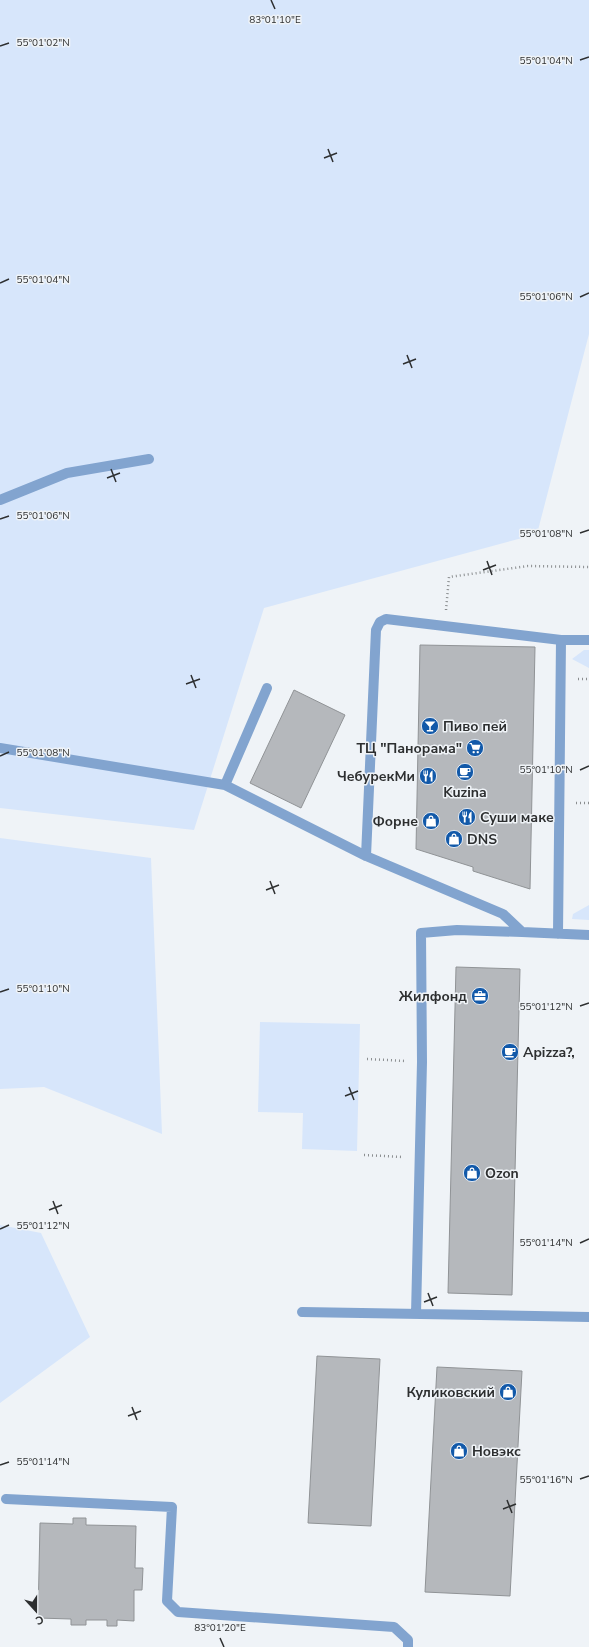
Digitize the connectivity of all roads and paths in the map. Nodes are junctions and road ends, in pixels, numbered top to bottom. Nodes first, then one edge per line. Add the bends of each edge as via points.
1 (149, 459) dead end
2 (0, 500) edge
3 (589, 566) edge
4 (445, 626) junction
5 (562, 640) junction
6 (589, 640) edge
7 (267, 688) dead end
8 (0, 748) edge
9 (224, 784) junction
10 (366, 856) junction
11 (522, 932) junction
12 (558, 934) junction
13 (589, 935) edge
14 (367, 1059) dead end
15 (392, 1060) dead end
16 (364, 1155) dead end
17 (389, 1156) dead end
18 (302, 1312) dead end
19 (416, 1314) junction
20 (589, 1317) edge
21 (6, 1499) dead end
22 (408, 1647) edge

1 - 2 lane via 67,473
3 - 4 path via 528,566 449,577
4 - 5 lane
4 - 10 lane via 386,619 380,622 376,630
5 - 6 lane
5 - 12 lane
7 - 9 lane
8 - 9 lane
9 - 10 lane
10 - 11 lane via 503,914
11 - 12 lane
11 - 19 lane via 457,930 421,933 422,1062
12 - 13 lane
14 - 15 path
16 - 17 path
18 - 19 lane
19 - 20 lane
21 - 22 lane via 172,1507 167,1601 178,1612 394,1627 408,1640

